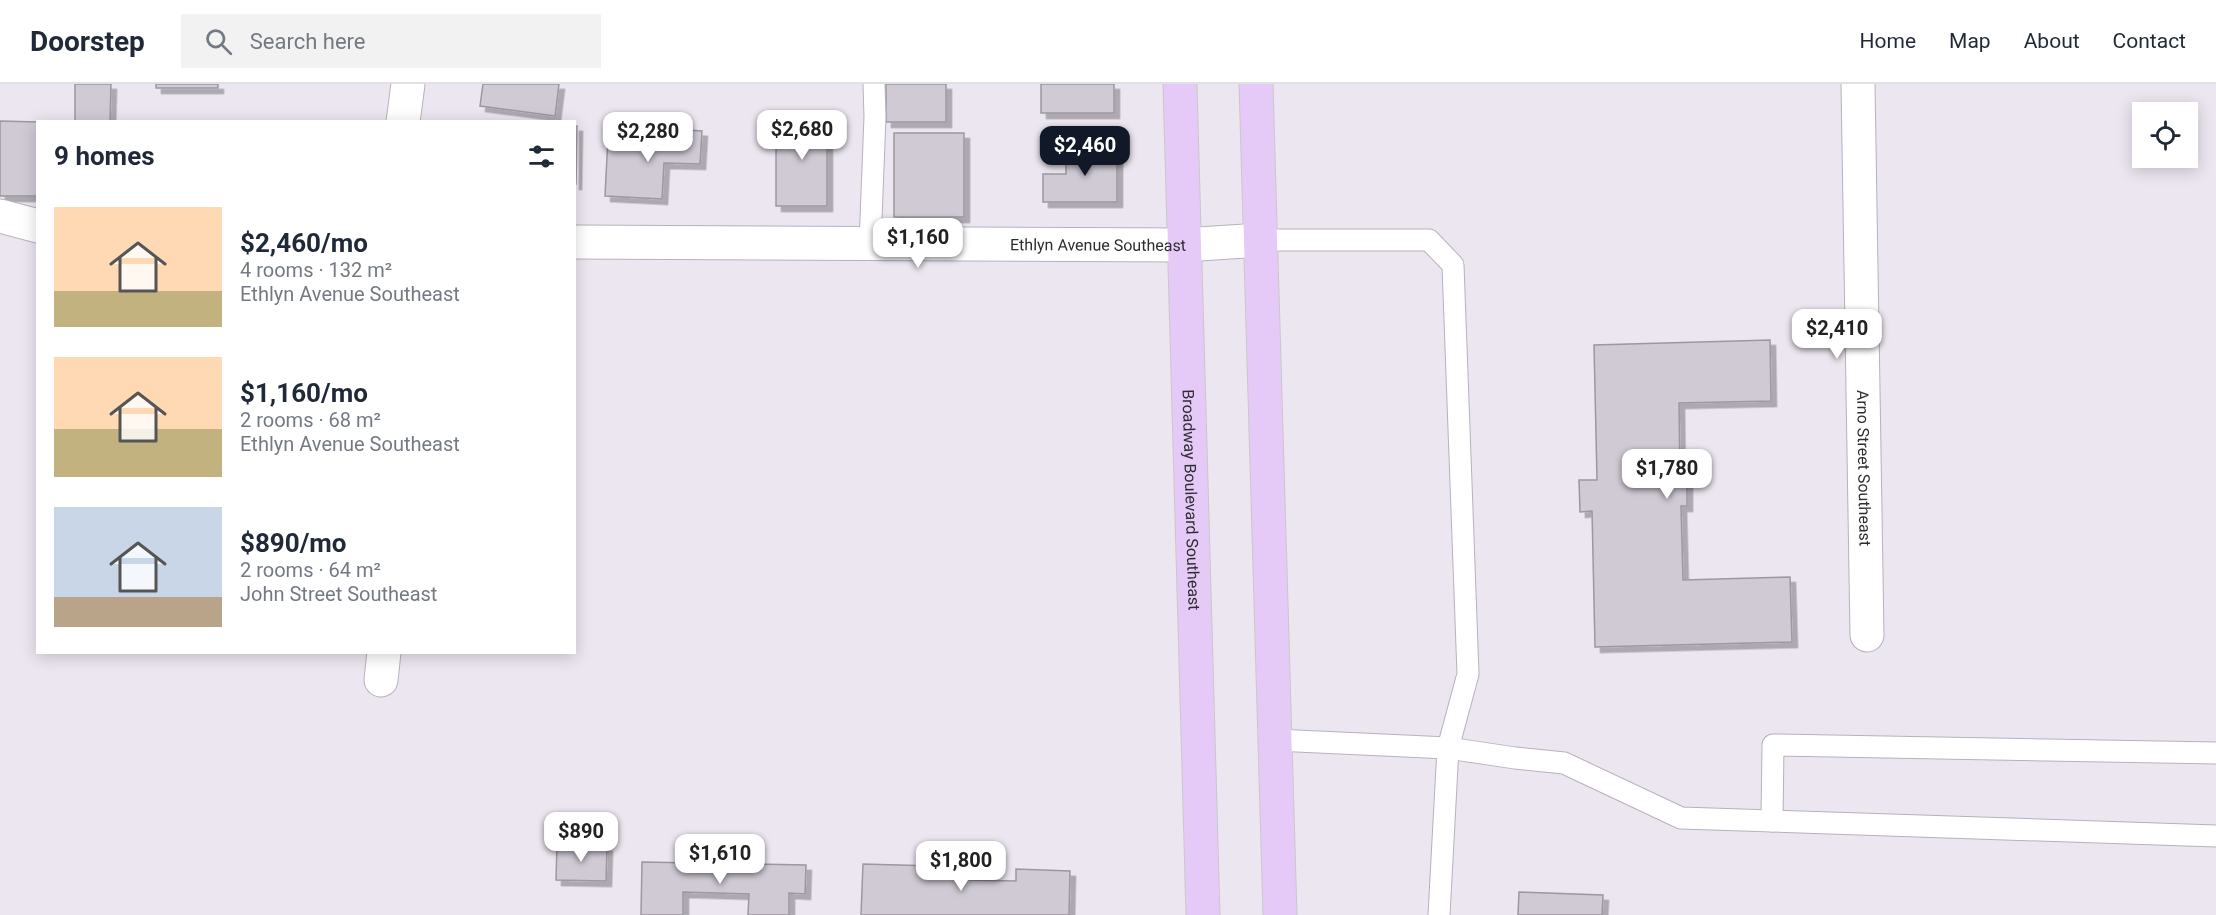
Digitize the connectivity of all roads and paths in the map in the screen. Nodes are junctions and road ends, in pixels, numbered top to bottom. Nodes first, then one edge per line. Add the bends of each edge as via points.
1 (408, 84) edge
2 (873, 84) edge
3 (1180, 84) edge
4 (1256, 84) edge
5 (1858, 84) edge
6 (403, 120) edge
7 (0, 216) edge
8 (36, 225) edge
9 (1261, 240) junction
10 (576, 242) edge
11 (870, 244) junction
12 (1183, 245) junction
13 (1867, 635) dead end
14 (1275, 740) junction
15 (1449, 748) junction
16 (2216, 753) edge
17 (1772, 821) junction
18 (2216, 836) edge
19 (1203, 915) edge
20 (1280, 915) edge
21 (1439, 915) edge

1 - 6 street
2 - 11 lane
3 - 12 main road, Broadway Boulevard Southeast
4 - 9 main road
5 - 13 street, Arno Street Southeast
7 - 8 street
9 - 12 street, Ethlyn Avenue Southeast
9 - 14 main road
9 - 15 lane via 1429,240 1453,265 1468,674
10 - 11 street, Ethlyn Avenue Southeast
11 - 12 street, Ethlyn Avenue Southeast
12 - 19 main road, Broadway Boulevard Southeast
14 - 15 lane
14 - 20 main road
15 - 17 lane via 1564,763 1681,818
15 - 21 lane
16 - 17 lane via 1773,745
17 - 18 lane

